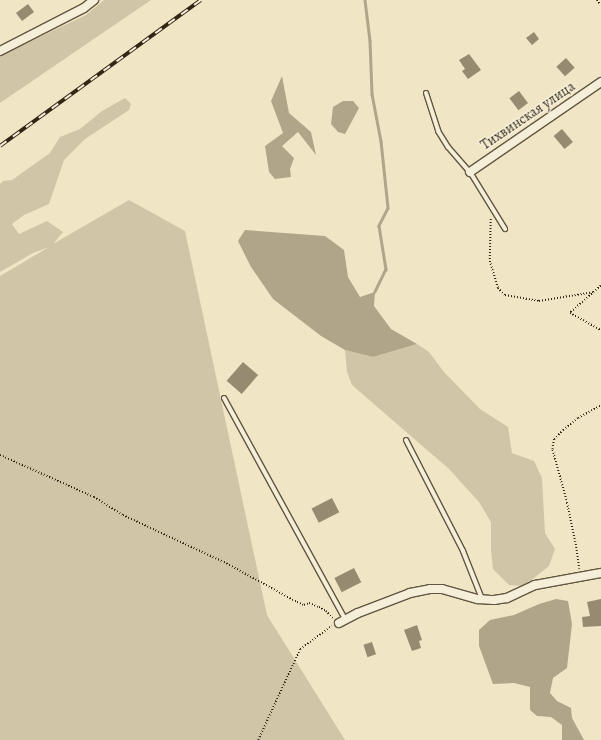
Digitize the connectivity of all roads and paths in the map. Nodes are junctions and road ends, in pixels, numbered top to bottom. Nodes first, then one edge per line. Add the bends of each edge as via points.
1 (94, 0) edge
2 (596, 0) edge
3 (601, 5) edge
4 (0, 51) edge
5 (601, 82) edge
6 (426, 93) dead end
7 (470, 172) junction
8 (488, 202) junction
9 (505, 229) dead end
10 (601, 286) edge
11 (594, 292) junction
12 (601, 330) edge
13 (224, 398) dead end
14 (601, 405) edge
15 (406, 440) dead end
16 (0, 455) edge
17 (601, 573) edge
18 (581, 578) junction
19 (482, 599) junction
20 (342, 621) joint
21 (258, 740) edge

1 - 4 street via 84,8
2 - 3 path
5 - 7 street, Тихвинская улица
6 - 7 lane via 438,130 448,147
7 - 8 lane
8 - 9 lane
8 - 11 path via 491,221 490,261 498,288 505,295 539,301
10 - 11 path
11 - 12 path via 570,313
13 - 20 lane
14 - 18 path via 563,430 554,439 552,449 567,503
15 - 19 lane via 463,551
16 - 21 path via 94,497 298,602 304,605 309,603 330,615 335,624 300,649
17 - 18 street
18 - 19 street via 535,585 507,598
19 - 20 street via 442,589 430,589 410,593

